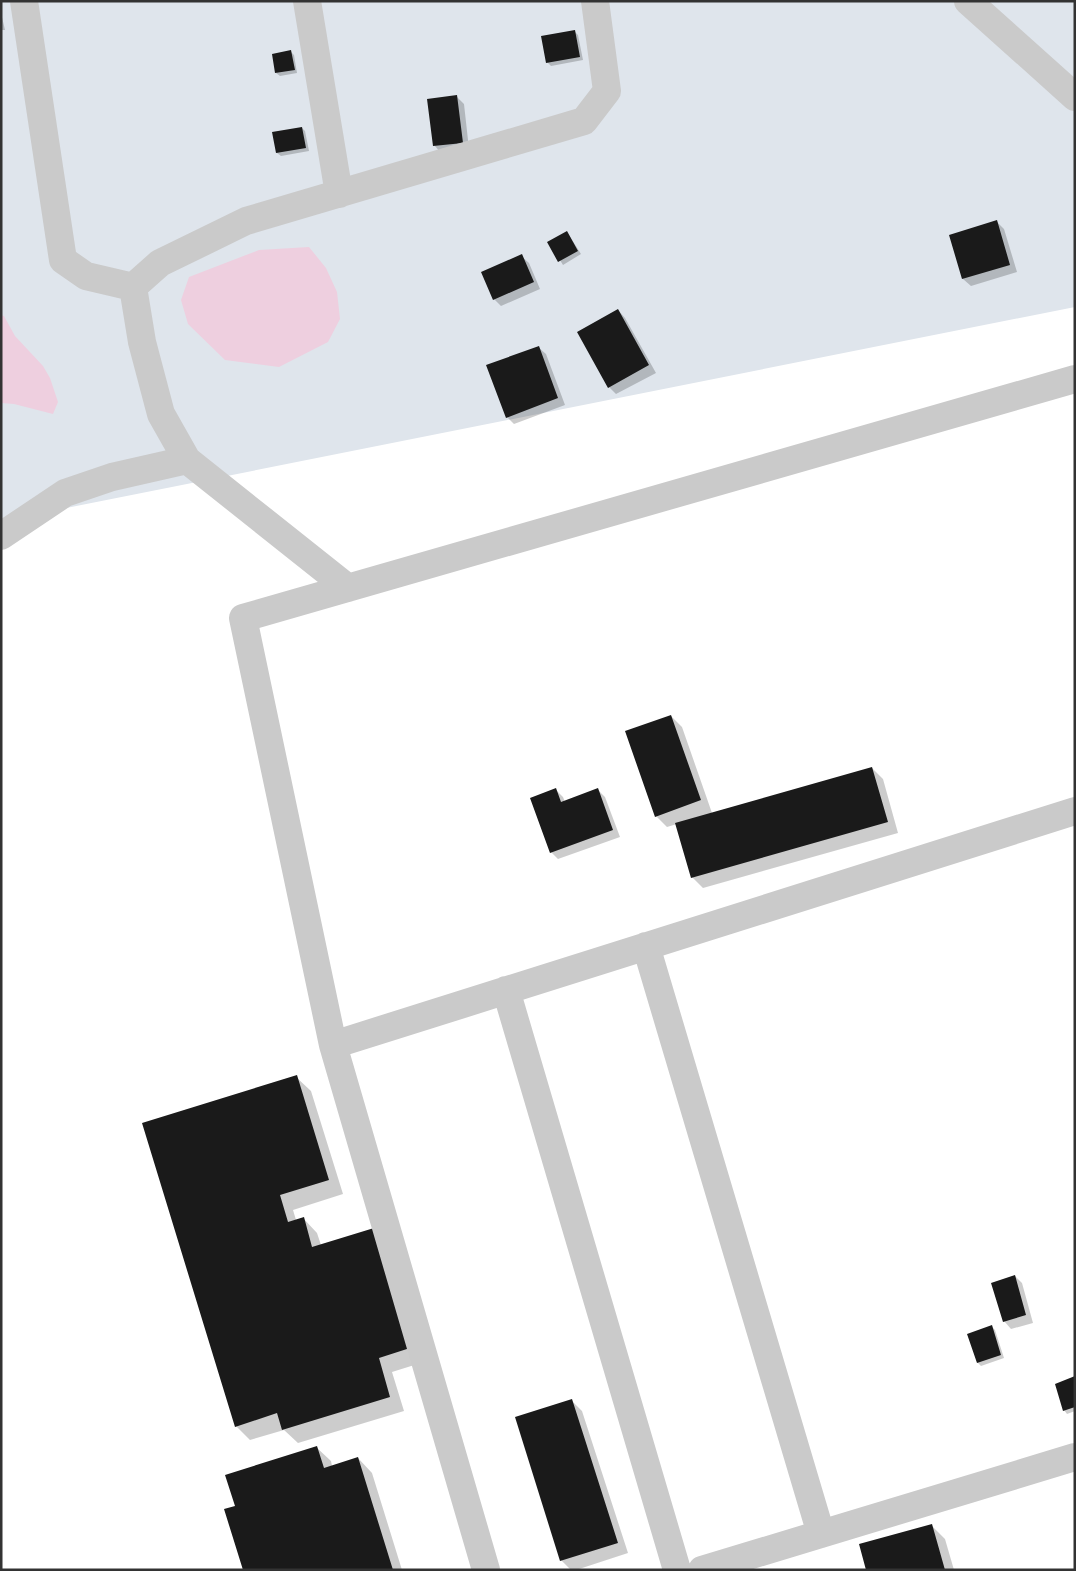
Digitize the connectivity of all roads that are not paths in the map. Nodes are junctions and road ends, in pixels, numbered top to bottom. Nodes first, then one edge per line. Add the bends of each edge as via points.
1 (24, 1) edge
2 (307, 1) edge
3 (595, 1) edge
4 (968, 1) edge
5 (1075, 97) edge
6 (339, 194) junction
7 (133, 287) junction
8 (1075, 379) edge
9 (187, 460) junction
10 (1, 536) edge
11 (348, 588) junction
12 (1075, 811) edge
13 (646, 946) junction
14 (506, 990) junction
15 (333, 1045) junction
16 (1075, 1457) edge
17 (821, 1534) junction
18 (486, 1570) edge
19 (677, 1570) edge
20 (702, 1570) edge

1 - 7 street via 63,260 86,276
2 - 6 street
3 - 6 street via 607,91 584,121
4 - 5 street
6 - 7 street via 246,222 160,263
7 - 9 street via 142,342 161,414
8 - 11 street
9 - 10 street via 112,477 65,492
9 - 11 street
11 - 15 street via 243,618
12 - 13 street
13 - 14 street
13 - 17 street
14 - 15 street
14 - 19 street
15 - 18 street
16 - 17 street
17 - 20 street

